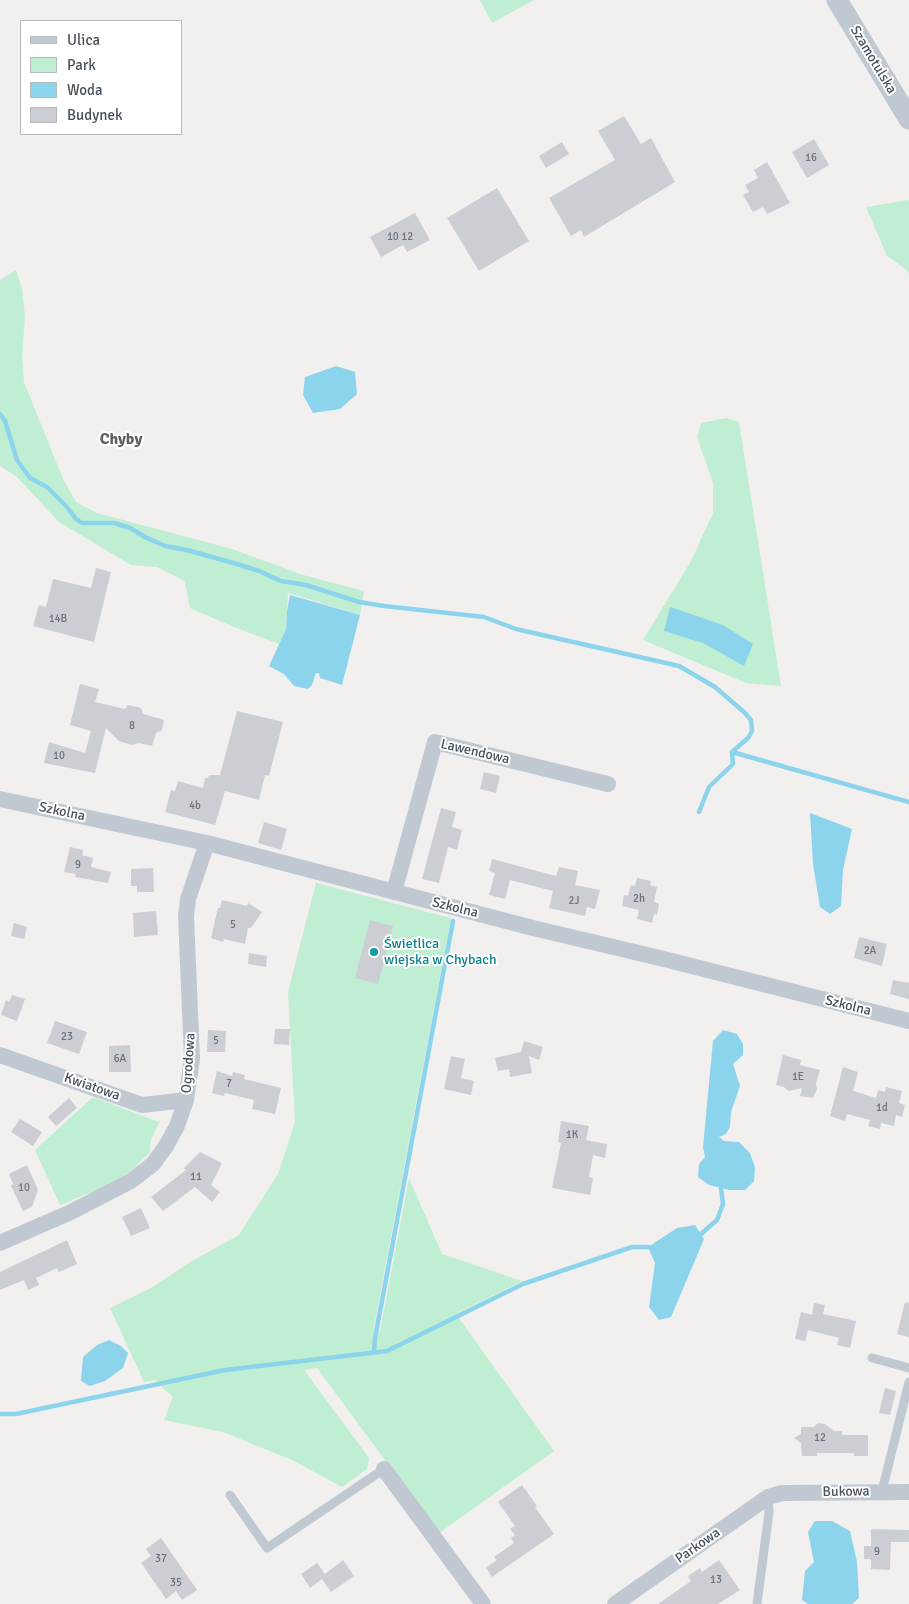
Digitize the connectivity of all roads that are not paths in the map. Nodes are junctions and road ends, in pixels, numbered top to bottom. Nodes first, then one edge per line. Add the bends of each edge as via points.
1 (836, 0) edge
2 (907, 111) edge
3 (909, 135) edge
4 (608, 784) dead end
5 (0, 800) edge
6 (207, 844) junction
7 (394, 892) junction
8 (909, 1021) edge
9 (0, 1055) edge
10 (186, 1100) junction
11 (0, 1244) edge
12 (872, 1358) dead end
13 (909, 1368) edge
14 (909, 1382) edge
15 (384, 1469) joint
16 (882, 1491) junction
17 (909, 1492) edge
18 (775, 1495) junction
19 (230, 1496) dead end
20 (483, 1604) edge
21 (615, 1604) edge
22 (757, 1604) edge

1 - 2 street, Szamotulska
2 - 3 street, Szamotulska
4 - 7 street, Lawendowa via 435,742
5 - 6 street, Szkolna
6 - 7 street, Szkolna
6 - 10 street, Ogrodowa via 188,899 186,916 192,1059
7 - 8 street, Szkolna
9 - 10 street, Kwiatowa via 142,1105
10 - 11 street, Ogrodowa via 166,1146 152,1164 132,1181
12 - 13 lane
14 - 16 lane
15 - 19 lane via 267,1548
15 - 20 street
16 - 17 street, Bukowa
16 - 18 street, Bukowa
18 - 21 street, Parkowa
18 - 22 lane via 769,1512

